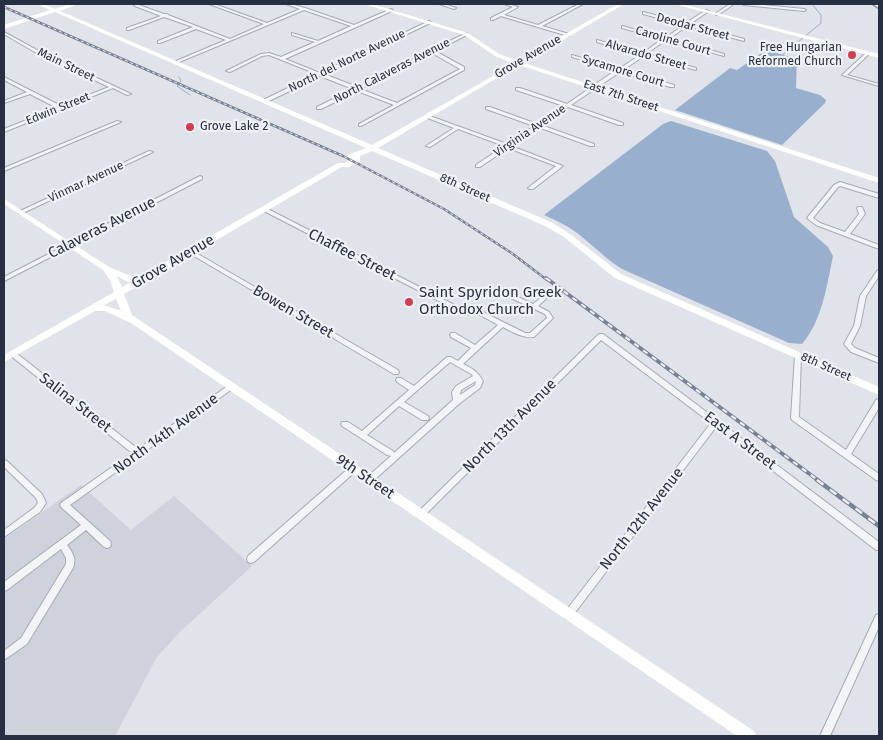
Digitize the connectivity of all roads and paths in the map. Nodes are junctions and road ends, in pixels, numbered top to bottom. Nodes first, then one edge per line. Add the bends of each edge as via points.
1 (40, 4) edge
2 (74, 4) edge
3 (137, 4) edge
4 (211, 4) edge
5 (288, 4) edge
6 (367, 4) edge
7 (441, 4) edge
8 (506, 4) edge
9 (581, 4) edge
10 (622, 4) edge
11 (677, 4) edge
12 (732, 4) edge
13 (744, 4) edge
14 (377, 5) edge
15 (454, 8) dead end
16 (304, 9) junction
17 (56, 10) junction
18 (391, 10) junction
19 (804, 10) dead end
20 (707, 12) junction
21 (644, 13) dead end
22 (717, 14) junction
23 (166, 15) junction
24 (501, 15) junction
25 (492, 19) dead end
26 (429, 22) junction
27 (267, 24) junction
28 (687, 25) junction
29 (354, 26) junction
30 (540, 26) junction
31 (197, 27) junction
32 (623, 27) dead end
33 (4, 28) edge
34 (128, 29) dead end
35 (4, 33) edge
36 (293, 34) dead end
37 (466, 34) junction
38 (568, 35) junction
39 (13, 38) junction
40 (666, 39) junction
41 (230, 40) junction
42 (743, 40) dead end
43 (4, 41) edge
44 (598, 41) dead end
45 (159, 42) dead end
46 (318, 42) junction
47 (431, 52) junction
48 (868, 53) junction
49 (645, 54) junction
50 (723, 55) dead end
51 (574, 56) dead end
52 (879, 56) edge
53 (281, 59) junction
54 (177, 62) junction
55 (519, 63) junction
56 (694, 69) dead end
57 (228, 70) dead end
58 (621, 70) junction
59 (319, 74) junction
60 (4, 78) edge
61 (879, 85) edge
62 (672, 86) dead end
63 (112, 87) junction
64 (595, 88) junction
65 (518, 89) dead end
66 (356, 90) junction
67 (31, 92) junction
68 (129, 94) dead end
69 (264, 101) junction
70 (4, 102) edge
71 (397, 105) junction
72 (568, 106) junction
73 (61, 108) junction
74 (319, 108) dead end
75 (488, 108) dead end
76 (427, 116) junction
77 (119, 122) dead end
78 (621, 124) dead end
79 (361, 125) dead end
80 (539, 126) junction
81 (458, 127) junction
82 (4, 131) edge
83 (592, 145) dead end
84 (428, 146) dead end
85 (507, 146) junction
86 (372, 148) junction
87 (151, 152) dead end
88 (478, 166) dead end
89 (4, 170) edge
90 (200, 178) dead end
91 (879, 180) edge
92 (531, 188) dead end
93 (879, 196) edge
94 (4, 201) edge
95 (860, 208) dead end
96 (264, 210) junction
97 (21, 212) junction
98 (846, 234) junction
99 (71, 244) junction
100 (879, 246) edge
101 (191, 252) junction
102 (106, 268) junction
103 (879, 272) edge
104 (144, 278) junction
105 (4, 279) edge
106 (498, 290) dead end
107 (119, 292) junction
108 (542, 299) dead end
109 (534, 307) junction
110 (92, 308) junction
111 (473, 309) dead end
112 (468, 314) dead end
113 (137, 322) junction
114 (503, 324) junction
115 (452, 335) dead end
116 (601, 336) joint
117 (476, 348) junction
118 (798, 355) junction
119 (8, 356) edge
120 (879, 361) edge
121 (458, 364) junction
122 (396, 372) dead end
123 (477, 377) junction
124 (399, 380) dead end
125 (466, 385) junction
126 (231, 387) junction
127 (414, 389) junction
128 (473, 391) junction
129 (879, 391) edge
130 (457, 401) junction
131 (399, 402) junction
132 (879, 402) edge
133 (425, 418) dead end
134 (716, 422) junction
135 (345, 424) dead end
136 (362, 435) junction
137 (138, 453) junction
138 (390, 453) dead end
139 (847, 455) junction
140 (4, 463) edge
141 (353, 469) junction
142 (879, 478) edge
143 (369, 480) junction
144 (420, 515) junction
145 (86, 526) junction
146 (4, 534) edge
147 (62, 544) junction
148 (107, 544) dead end
149 (879, 547) edge
150 (251, 558) dead end
151 (4, 588) edge
152 (568, 614) junction
153 (879, 618) edge
154 (4, 656) edge
155 (743, 735) edge
156 (825, 736) edge

1 - 17 street, 8th Street
2 - 17 street
3 - 23 street
4 - 27 street
5 - 16 street
6 - 14 street, East 7th Street
7 - 15 street
8 - 24 street via 516,7
9 - 30 street
10 - 38 street, Grove Avenue
11 - 20 street
12 - 22 street
13 - 19 street
14 - 18 street, East 7th Street
16 - 27 street
16 - 29 street
17 - 33 street
17 - 54 street, 8th Street
18 - 26 street, East 7th Street
18 - 29 street
20 - 22 street
20 - 28 street, Virginia Avenue
21 - 28 street, Deodar Street
22 - 48 street
23 - 31 street
23 - 34 street
24 - 25 street
24 - 30 street
26 - 37 street, East 7th Street
26 - 59 street, North del Norte Avenue
27 - 41 street
28 - 40 street, Virginia Avenue
28 - 42 street, Deodar Street
29 - 46 street
30 - 38 street
31 - 41 street
31 - 45 street
32 - 40 street, Caroline Court
35 - 39 street, Main Street
36 - 46 street
37 - 47 street, North Calaveras Avenue
37 - 55 street, East 7th Street via 497,55
38 - 55 street, Grove Avenue
39 - 43 street
39 - 63 street, Main Street
40 - 49 street, Virginia Avenue
40 - 50 street, Caroline Court
41 - 54 street
44 - 49 street, Alvarado Street
46 - 53 street
47 - 66 street, North Calaveras Avenue
47 - 71 street via 462,70
48 - 52 street
48 - 61 street via 844,75
49 - 56 street, Alvarado Street
49 - 58 street, Virginia Avenue
51 - 58 street, Sycamore Court
53 - 57 street via 265,54
53 - 59 street
54 - 69 street, 8th Street
55 - 64 street, East 7th Street
55 - 76 street, Grove Avenue
58 - 62 street, Sycamore Court
58 - 64 street, Virginia Avenue
59 - 66 street
59 - 69 street, North del Norte Avenue
60 - 67 street
63 - 68 street, Main Street
63 - 73 street, Edwin Street
64 - 72 street, Virginia Avenue
64 - 91 street, East 7th Street
65 - 72 street
66 - 71 street
66 - 74 street, North Calaveras Avenue
67 - 70 street
67 - 73 street
69 - 86 street, 8th Street
71 - 79 street
72 - 78 street
72 - 80 street, Virginia Avenue
73 - 82 street, Edwin Street
75 - 80 street
76 - 81 street
76 - 86 street, Grove Avenue
77 - 89 street
80 - 83 street
80 - 85 street, Virginia Avenue
81 - 84 street
81 - 85 street
85 - 88 street, Virginia Avenue
85 - 92 street via 560,166
86 - 96 street, Grove Avenue
86 - 118 street, 8th Street via 557,229 618,276
87 - 97 street, Vinmar Avenue
90 - 99 street, Calaveras Avenue
93 - 98 street via 838,185 810,218
94 - 97 street, 9th Street
95 - 98 street via 862,214
96 - 101 street, Grove Avenue
96 - 112 street, Chaffee Street
97 - 99 street, 9th Street
98 - 100 street
99 - 102 street, 9th Street
99 - 105 street, Calaveras Avenue
101 - 104 street, Grove Avenue
101 - 122 street, Bowen Street
102 - 104 street via 129,279
102 - 107 street, 9th Street via 114,276
103 - 120 street via 863,296 857,326 848,341 853,350
104 - 107 street, Grove Avenue
106 - 109 street
107 - 110 street, Grove Avenue
107 - 113 street, 9th Street via 123,309
108 - 109 street
109 - 114 street via 550,318 532,335 524,335
110 - 113 street via 111,309
110 - 119 street, Grove Avenue
111 - 114 street
113 - 126 street, 9th Street
114 - 117 street
115 - 117 street
116 - 134 street, East A Street
116 - 144 street, North 13th Avenue
117 - 121 street
118 - 129 street, 8th Street
118 - 139 street via 795,418
119 - 137 street, Salina Street
121 - 123 street
121 - 127 street via 449,358
123 - 125 street
123 - 128 street via 480,381
124 - 127 street
125 - 128 street
125 - 130 street via 458,388
126 - 137 street, North 14th Avenue
126 - 141 street, 9th Street
127 - 131 street
128 - 130 street
130 - 143 street
131 - 133 street
131 - 136 street
132 - 139 street
134 - 149 street, East A Street
134 - 152 street, North 12th Avenue
135 - 136 street
136 - 138 street
137 - 145 street, North 14th Avenue via 64,506
139 - 142 street
140 - 146 street via 40,496 42,503
141 - 143 street, 9th Street
141 - 150 street
143 - 144 street, 9th Street
144 - 152 street, 9th Street
145 - 147 street
145 - 148 street
147 - 151 street
147 - 154 street via 70,557 70,565 24,641
152 - 155 street, 9th Street
153 - 156 street

